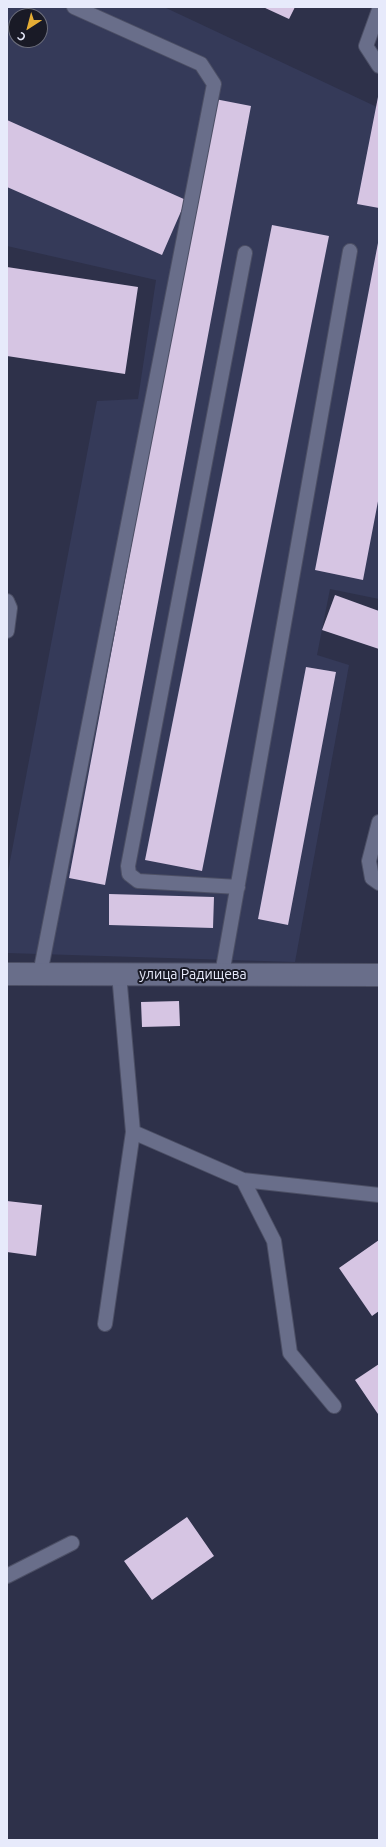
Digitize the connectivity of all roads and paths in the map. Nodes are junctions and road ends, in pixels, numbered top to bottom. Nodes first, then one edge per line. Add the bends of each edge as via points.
1 (74, 7) edge
2 (379, 10) edge
3 (379, 66) edge
4 (350, 251) dead end
5 (245, 253) dead end
6 (7, 601) edge
7 (7, 631) edge
8 (379, 822) edge
9 (379, 883) edge
10 (238, 887) junction
11 (7, 974) edge
12 (40, 974) junction
13 (119, 974) junction
14 (222, 974) junction
15 (379, 975) edge
16 (133, 1132) junction
17 (243, 1180) junction
18 (379, 1195) edge
19 (105, 1324) dead end
20 (334, 1406) dead end
21 (72, 1543) dead end
22 (7, 1576) edge

1 - 12 lane via 201,64 214,84
2 - 3 lane via 366,46
4 - 10 lane
5 - 10 lane via 128,866 128,874 138,881
6 - 7 lane via 10,608
8 - 9 lane via 369,861 372,878
10 - 14 lane
11 - 12 street, улица Радищева
12 - 13 street, улица Радищева
13 - 14 street, улица Радищева
13 - 16 lane
14 - 15 street, улица Радищева
16 - 17 lane
16 - 19 lane
17 - 18 lane
17 - 20 lane via 274,1242 290,1353
21 - 22 lane

